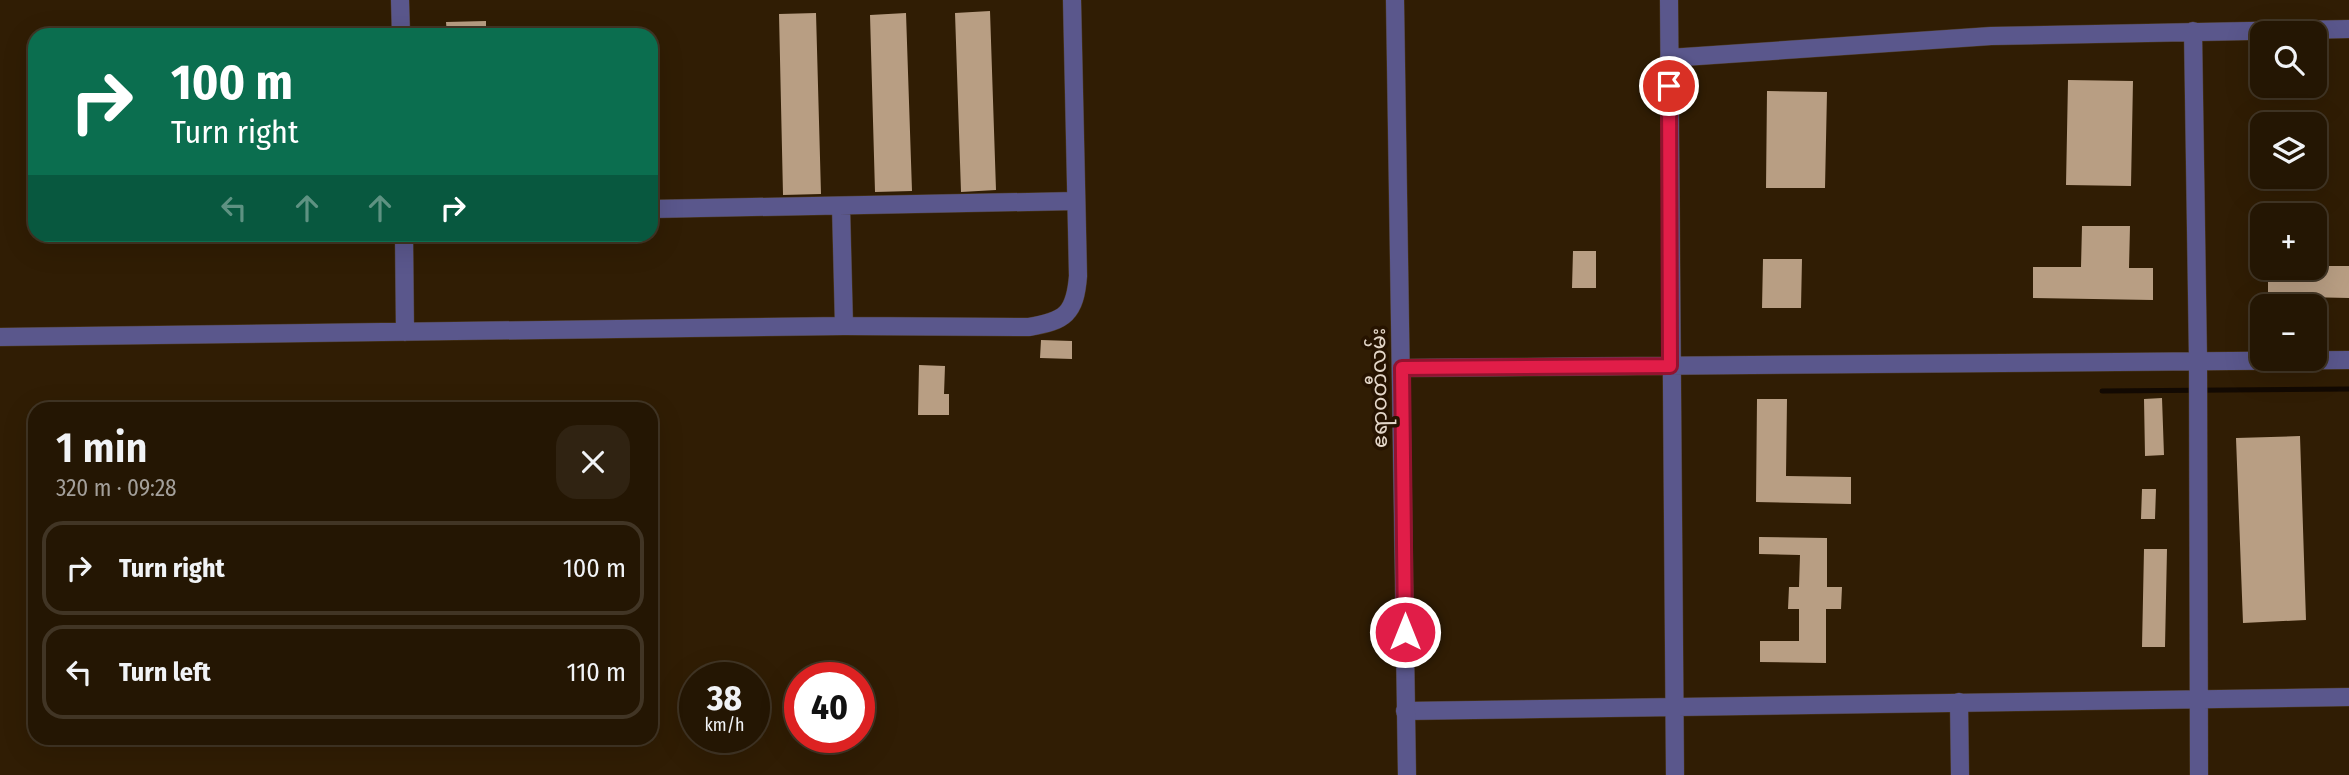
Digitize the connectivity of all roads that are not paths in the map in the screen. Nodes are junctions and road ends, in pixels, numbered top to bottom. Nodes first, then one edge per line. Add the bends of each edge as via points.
1 (400, 0) edge
2 (1072, 0) edge
3 (1395, 0) edge
4 (1669, 0) edge
5 (401, 28) edge
6 (2349, 29) edge
7 (2193, 31) junction
8 (1669, 58) junction
9 (1076, 201) junction
10 (841, 206) junction
11 (658, 209) edge
12 (404, 242) edge
13 (844, 326) junction
14 (405, 332) junction
15 (0, 337) edge
16 (2198, 360) junction
17 (2349, 360) edge
18 (1670, 366) junction
19 (1402, 368) junction
20 (2349, 697) edge
21 (2197, 698) junction
22 (1959, 702) junction
23 (1673, 707) junction
24 (1405, 711) junction
25 (1407, 775) edge
26 (1675, 775) edge
27 (1960, 775) edge
28 (2199, 775) edge

1 - 5 street
2 - 9 street
3 - 19 street, ဧရာဝတီလမ်း
4 - 8 street
6 - 7 street
7 - 8 street via 1990,36
7 - 16 street
8 - 18 street
9 - 10 street
9 - 13 street via 1076,296 1070,310 1054,323 1029,327
10 - 11 street
10 - 13 street
12 - 14 street
13 - 14 street
14 - 15 street
16 - 17 street
16 - 18 street
16 - 21 street
18 - 19 street
18 - 23 street
19 - 24 street, ဧရာဝတီလမ်း
20 - 21 street
21 - 22 street
21 - 28 street
22 - 23 street
22 - 27 street
23 - 24 street
23 - 26 street
24 - 25 street, ဧရာဝတီလမ်း

